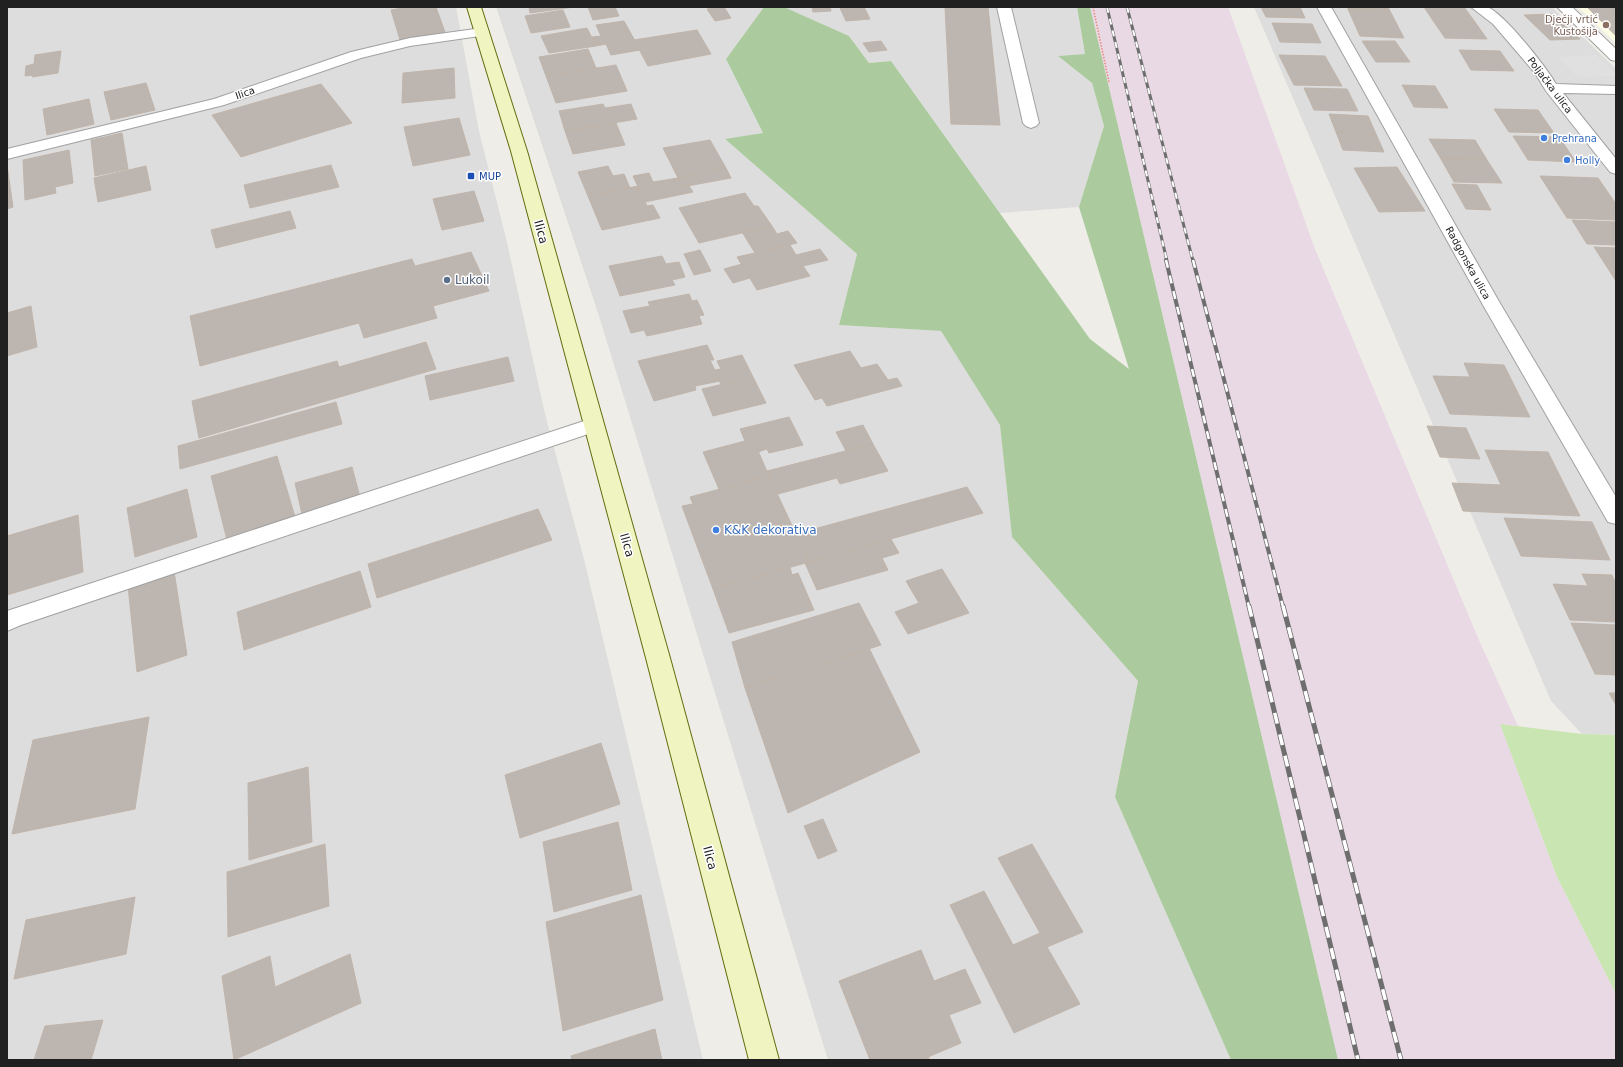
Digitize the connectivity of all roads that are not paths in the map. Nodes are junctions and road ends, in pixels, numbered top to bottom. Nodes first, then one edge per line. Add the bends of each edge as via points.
1 (474, 7) edge
2 (1004, 7) edge
3 (1324, 7) edge
4 (1478, 7) edge
5 (1564, 7) edge
6 (482, 32) junction
7 (1616, 57) edge
8 (1551, 88) junction
9 (1616, 90) edge
10 (1031, 123) dead end
11 (7, 154) edge
12 (1616, 169) edge
13 (593, 425) junction
14 (1616, 516) edge
15 (7, 622) edge
16 (764, 1060) edge

1 - 6 main road, Ilica
2 - 10 street
3 - 14 street, Radgonska ulica via 1492,305
4 - 8 street, Poljačka ulica via 1498,21 1541,71
5 - 7 street
6 - 11 street, Ilica via 410,42 356,55 219,102
6 - 13 main road, Ilica via 519,151
8 - 9 street
8 - 12 street, Poljačka ulica
13 - 15 street
13 - 16 main road, Ilica via 652,636

